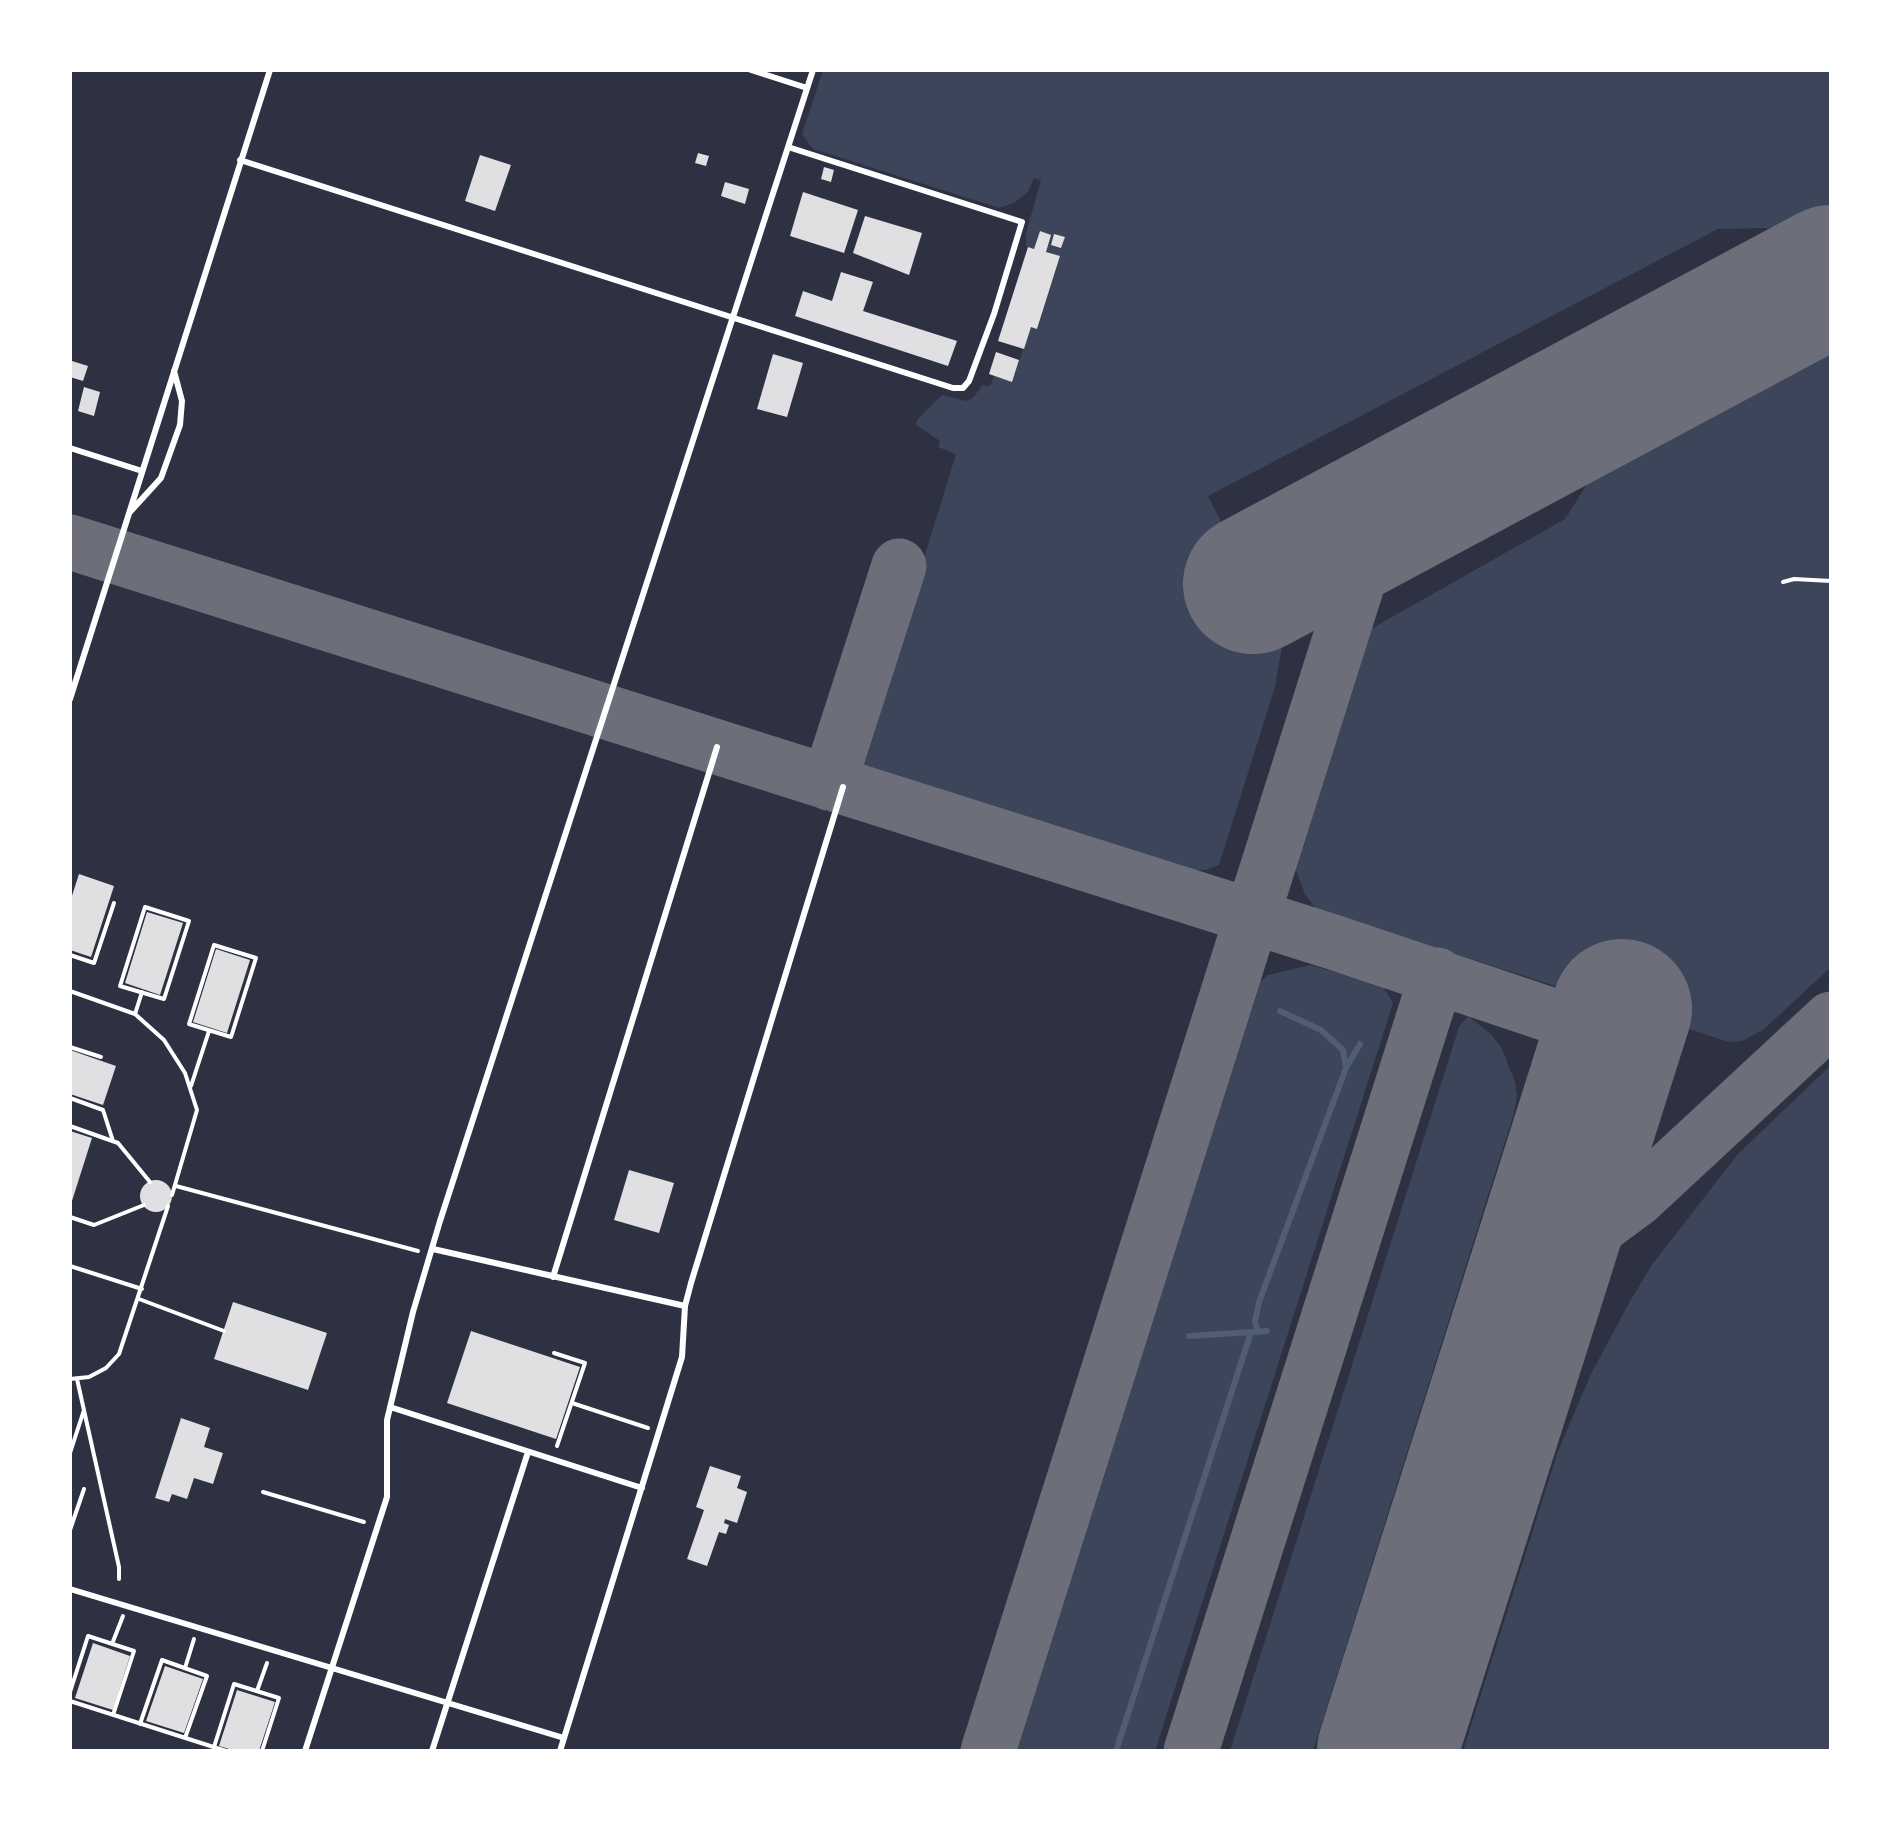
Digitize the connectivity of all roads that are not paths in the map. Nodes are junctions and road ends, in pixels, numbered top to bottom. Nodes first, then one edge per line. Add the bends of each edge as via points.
1 (270, 70) edge
2 (752, 70) edge
3 (813, 70) edge
4 (807, 88) junction
5 (788, 147) junction
6 (240, 160) junction
7 (732, 316) junction
8 (174, 369) junction
9 (70, 448) edge
10 (142, 471) junction
11 (129, 513) junction
12 (70, 699) edge
13 (717, 748) dead end
14 (843, 788) dead end
15 (433, 1250) junction
16 (552, 1277) junction
17 (685, 1306) junction
18 (390, 1407) junction
19 (528, 1452) junction
20 (642, 1488) junction
21 (70, 1588) edge
22 (334, 1669) junction
23 (447, 1703) junction
24 (564, 1738) junction
25 (306, 1751) edge
26 (432, 1751) edge
27 (560, 1751) edge

1 - 6 lane
2 - 4 lane
3 - 4 lane
4 - 5 lane
5 - 7 lane
5 - 7 lane via 1022,222 994,314 966,385 953,388
6 - 7 lane
6 - 8 lane
7 - 15 lane
8 - 10 lane
8 - 11 lane via 180,426 161,478
9 - 10 lane
10 - 11 lane
11 - 12 lane
13 - 16 lane
14 - 17 lane
15 - 16 lane
15 - 18 lane
16 - 17 lane
17 - 20 lane via 682,1356
18 - 19 lane
18 - 22 lane via 387,1497
19 - 20 lane
19 - 23 lane
20 - 24 lane
21 - 22 lane
22 - 23 lane
22 - 25 lane
23 - 24 lane
23 - 26 lane
24 - 27 lane

